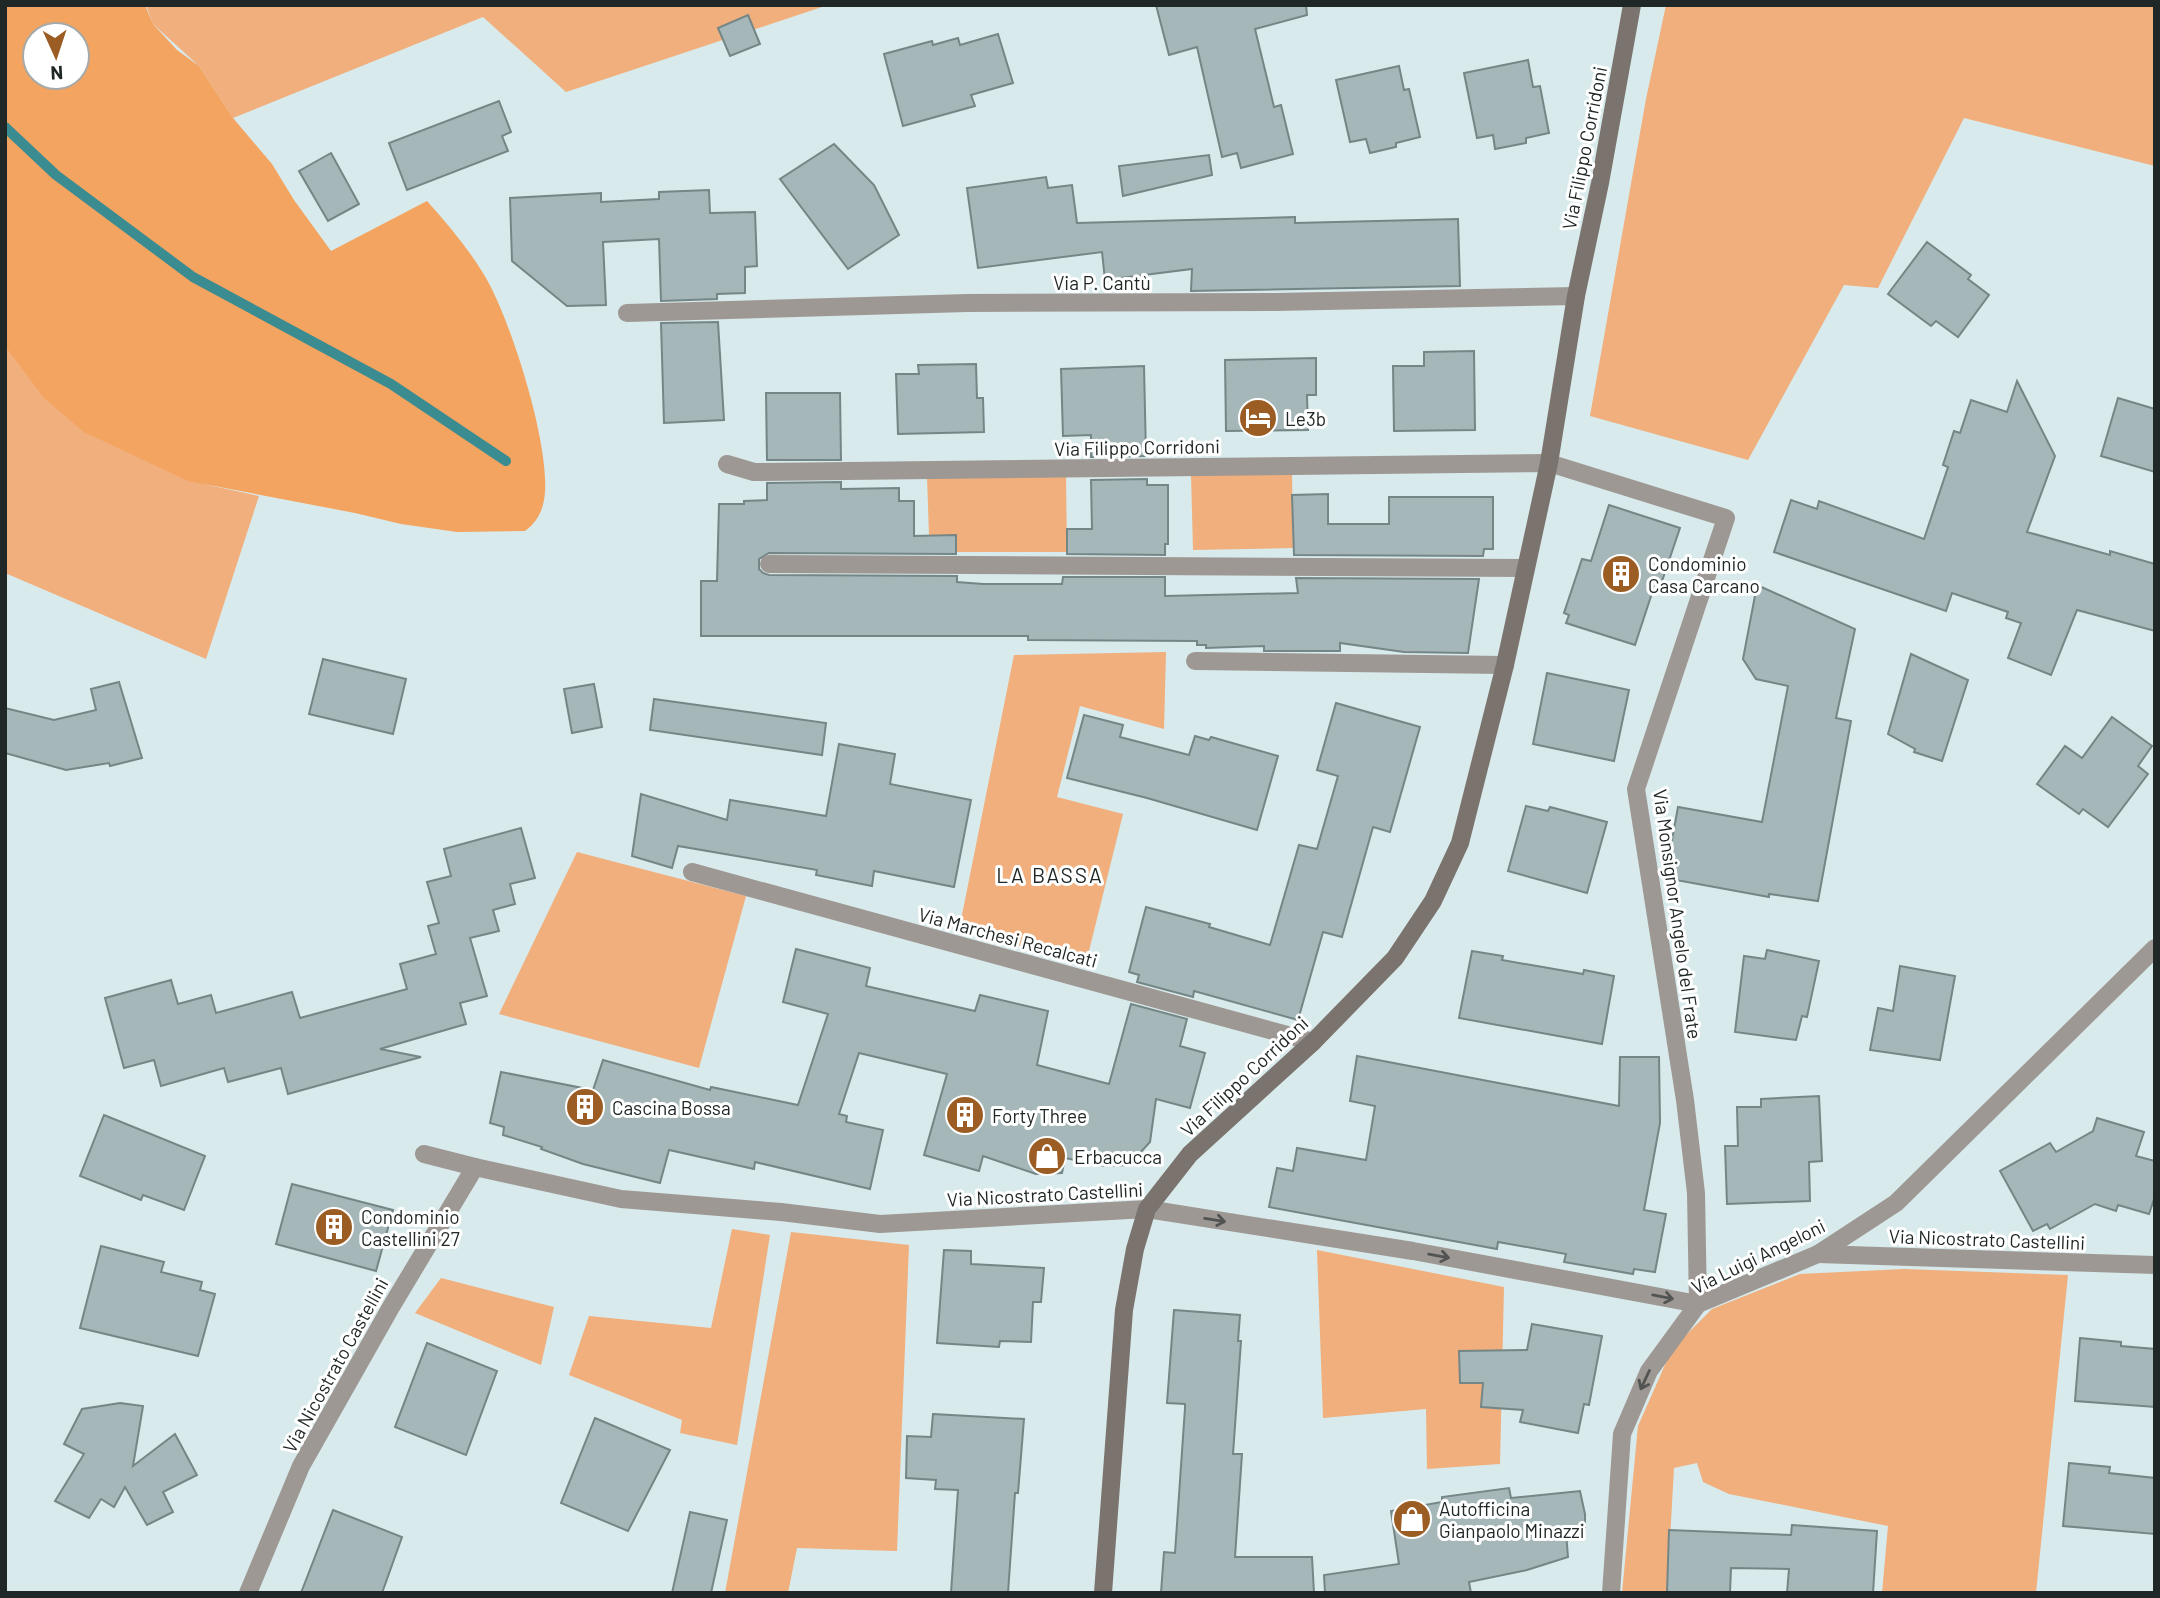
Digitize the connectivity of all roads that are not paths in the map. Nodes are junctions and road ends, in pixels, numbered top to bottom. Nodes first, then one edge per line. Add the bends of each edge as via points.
1 (1632, 5) edge
2 (1576, 296) junction
3 (627, 313) dead end
4 (1549, 463) junction
5 (727, 464) dead end
6 (769, 564) dead end
7 (1525, 568) junction
8 (1195, 661) dead end
9 (1504, 664) junction
10 (692, 872) dead end
11 (2155, 948) edge
12 (1313, 1042) junction
13 (424, 1154) dead end
14 (475, 1167) junction
15 (1147, 1209) junction
16 (1818, 1254) junction
17 (2155, 1265) edge
18 (1698, 1304) junction
19 (248, 1593) edge
20 (1103, 1593) edge
21 (1611, 1593) edge

1 - 2 street, Via Filippo Corridoni
2 - 3 street, Via P. Cantù via 967,303
2 - 4 street, Via Filippo Corridoni
4 - 5 street, Via Filippo Corridoni via 754,472
4 - 7 street, Via Filippo Corridoni
4 - 18 street, Via Monsignor Angelo del Frate via 1726,518 1636,789 1685,1100 1696,1193
6 - 7 street
7 - 9 street, Via Filippo Corridoni
8 - 9 street
9 - 12 street, Via Filippo Corridoni via 1460,843 1433,901 1395,958
10 - 12 street, Via Marchesi Recalcati
11 - 16 street, Via Luigi Angeloni via 1896,1203
12 - 15 street, Via Filippo Corridoni via 1190,1154
13 - 14 street, Via Nicostrato Castellini
14 - 15 street, Via Nicostrato Castellini via 621,1199 880,1224
14 - 19 street, Via Nicostrato Castellini via 302,1466
15 -> 18 street, Via Nicostrato Castellini via 1413,1251
15 - 20 street, Via Filippo Corridoni via 1124,1310
16 - 17 street, Via Nicostrato Castellini
16 - 18 street, Via Luigi Angeloni
18 -> 21 street, Via Luigi Angeloni via 1649,1371 1622,1434

